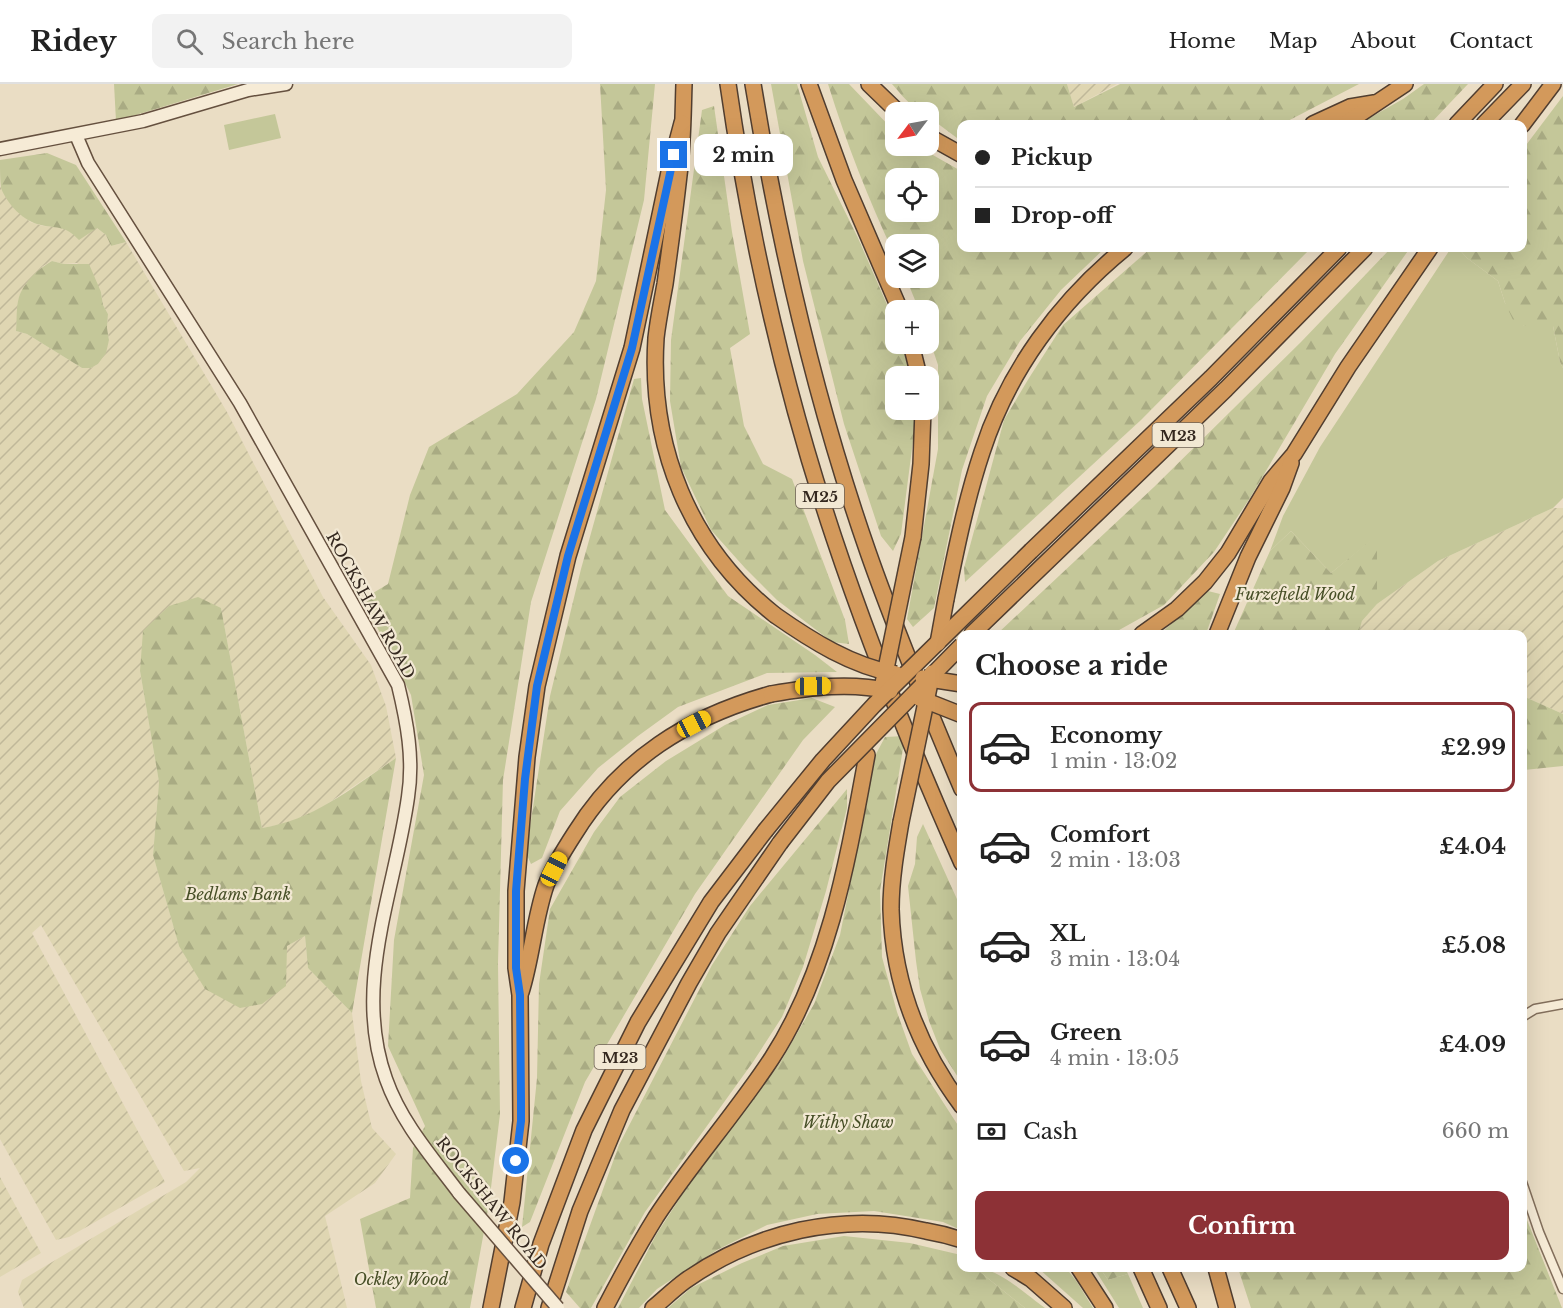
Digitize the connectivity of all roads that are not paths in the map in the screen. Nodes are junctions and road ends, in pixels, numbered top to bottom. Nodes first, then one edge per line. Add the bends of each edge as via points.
1 (286, 84) edge
2 (684, 84) edge
3 (728, 84) edge
4 (753, 84) edge
5 (809, 84) edge
6 (869, 84) edge
7 (1405, 84) edge
8 (1495, 84) edge
9 (1523, 84) edge
10 (1553, 84) edge
11 (888, 102) edge
12 (1374, 103) junction
13 (1322, 120) edge
14 (1354, 120) edge
15 (1461, 120) edge
16 (1488, 120) edge
17 (1525, 120) edge
18 (682, 123) junction
19 (76, 135) junction
20 (939, 142) edge
21 (0, 149) edge
22 (957, 151) edge
23 (1121, 252) edge
24 (1335, 252) edge
25 (1361, 252) edge
26 (1427, 252) edge
27 (896, 300) edge
28 (922, 420) edge
29 (1294, 454) junction
30 (976, 630) edge
31 (1148, 630) edge
32 (1219, 630) edge
33 (957, 650) edge
34 (957, 683) edge
35 (957, 713) edge
36 (957, 777) edge
37 (957, 851) edge
38 (520, 995) junction
39 (1563, 1004) edge
40 (1527, 1014) edge
41 (957, 1100) edge
42 (1527, 1197) edge
43 (957, 1239) edge
44 (1020, 1272) edge
45 (1082, 1272) edge
46 (1143, 1272) edge
47 (1172, 1272) edge
48 (1217, 1272) edge
49 (1563, 1289) edge
50 (491, 1308) edge
51 (523, 1308) edge
52 (549, 1308) edge
53 (558, 1308) edge
54 (604, 1308) edge
55 (653, 1308) edge
56 (1064, 1308) edge
57 (1105, 1308) edge
58 (1159, 1308) edge
59 (1188, 1308) edge
60 (1227, 1308) edge

1 - 19 street via 248,90 143,121
2 - 18 highway
3 - 37 highway, M25 via 764,283 817,485 870,641
4 - 36 highway, M25 via 789,274 834,446 887,602
5 - 27 highway via 844,180
6 - 11 highway
7 - 12 highway
8 - 15 highway
9 - 16 highway
10 - 17 highway
12 - 13 highway via 1350,107
12 - 14 highway
18 - 34 highway, bridge via 680,171 656,337 657,397 665,447 681,495 704,537 744,588 810,639 884,671
18 - 38 highway via 632,348 568,556 537,686 516,891
19 - 21 street
19 - 53 street, ROCKSHAW ROAD, bridge via 88,163 240,403 398,685 407,724 409,786 374,977 378,1051 386,1079 412,1129 459,1193
20 - 22 highway
23 - 41 highway, bridge via 1058,314 1022,364 992,423 973,480 901,822 891,908 900,982 921,1042
24 - 51 highway, M23, bridge via 874,705 765,831 711,902 638,1023 584,1130 541,1244
25 - 30 highway, M23 via 1226,389
26 - 29 highway
28 - 54 highway, bridge via 914,537 892,647 848,859 805,995 772,1057 656,1217
29 - 31 highway via 1271,481 1228,553 1205,582
29 - 32 highway
33 - 52 highway, M23, bridge via 828,781 718,933 622,1110 580,1210
35 - 38 highway, bridge via 928,700 870,687 813,686 771,694 716,712 665,740 614,781 589,810 561,855 538,910 529,967
38 - 50 highway via 521,1121 512,1202
39 - 40 street
42 - 49 street
43 - 55 highway via 906,1226 857,1222 807,1228 762,1241 720,1260 684,1281
44 - 56 highway
45 - 57 highway
46 - 58 highway
47 - 59 highway
48 - 60 highway

